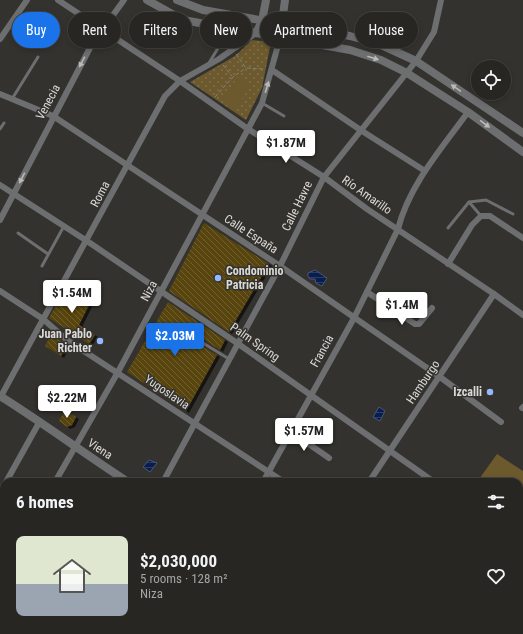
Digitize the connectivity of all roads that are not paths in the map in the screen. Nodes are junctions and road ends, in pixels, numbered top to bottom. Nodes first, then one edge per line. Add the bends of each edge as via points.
1 (27, 0) edge
2 (58, 0) edge
3 (124, 0) edge
4 (147, 0) edge
5 (177, 0) edge
6 (266, 0) edge
7 (285, 0) edge
8 (441, 0) edge
9 (76, 12) edge
10 (115, 12) edge
11 (264, 12) edge
12 (283, 12) edge
13 (260, 21) edge
14 (200, 23) edge
15 (260, 25) edge
16 (252, 32) edge
17 (256, 33) junction
18 (260, 34) edge
19 (347, 37) edge
20 (0, 39) edge
21 (121, 42) edge
22 (91, 48) edge
23 (218, 48) edge
24 (278, 48) edge
25 (338, 48) edge
26 (38, 57) dead end
27 (416, 61) junction
28 (208, 64) junction
29 (272, 70) junction
30 (407, 73) junction
31 (180, 81) junction
32 (0, 94) edge
33 (12, 99) junction
34 (262, 102) junction
35 (468, 112) junction
36 (53, 116) junction
37 (284, 116) dead end
38 (4, 123) dead end
39 (0, 129) edge
40 (248, 130) junction
41 (362, 131) junction
42 (523, 133) edge
43 (523, 152) edge
44 (128, 166) junction
45 (425, 172) junction
46 (324, 177) junction
47 (0, 185) edge
48 (14, 194) junction
49 (469, 202) junction
50 (513, 214) dead end
51 (202, 216) junction
52 (480, 216) junction
53 (0, 220) edge
54 (64, 226) junction
55 (448, 228) dead end
56 (398, 229) junction
57 (18, 233) dead end
58 (523, 238) edge
59 (87, 241) junction
60 (48, 254) junction
61 (448, 264) junction
62 (42, 266) dead end
63 (280, 266) junction
64 (0, 291) edge
65 (161, 291) junction
66 (367, 292) junction
67 (494, 294) junction
68 (432, 308) dead end
69 (523, 315) edge
70 (354, 318) junction
71 (43, 319) junction
72 (185, 332) dead end
73 (237, 344) junction
74 (229, 358) junction
75 (118, 372) junction
76 (440, 377) junction
77 (311, 395) junction
78 (0, 397) edge
79 (40, 421) junction
80 (501, 422) dead end
81 (194, 423) junction
82 (290, 431) junction
83 (76, 448) junction
84 (390, 450) junction
85 (329, 458) dead end
86 (268, 472) junction
87 (7, 478) edge
88 (57, 478) edge
89 (122, 478) edge
90 (165, 478) edge
91 (265, 478) edge
92 (278, 478) edge
93 (372, 478) edge
94 (428, 478) edge

1 - 20 street
2 - 9 street, Río Amarillo
3 - 10 street, Venecia
4 - 14 street via 183,20
5 - 13 street via 203,10
6 - 11 street
7 - 12 street
8 - 27 street, Calle Havre via 434,32
15 - 17 street
16 - 17 street
17 - 18 street
17 - 28 street, Roma
19 - 27 street via 379,44
21 - 31 street, Río Amarillo
22 -> 36 street, Venecia
23 - 28 lane
24 - 29 street, Niza
25 -> 30 street via 381,60
26 - 33 lane
27 - 30 street, Calle Havre
42 -> 27 street
28 - 31 street, Roma
34 -> 29 street, Niza
29 - 41 street
30 - 35 street
30 - 41 street, Calle Havre
31 - 40 street, Río Amarillo
31 - 44 street, Roma via 166,96
32 - 33 street, Calle España
33 - 36 street, Calle España
34 - 37 lane
34 - 40 street, Niza
35 -> 43 street
35 - 45 street, Francia
36 - 44 street, Calle España
36 -> 48 street, Venecia
38 - 39 lane
40 - 46 street, Río Amarillo
40 - 51 street, Niza
41 - 45 street
41 - 46 street, Calle Havre
44 - 51 street, Calle España
44 - 59 street, Roma
45 - 56 street, Francia via 404,210
46 - 56 street, Río Amarillo via 366,210
46 - 63 street, Calle Havre
47 - 48 street, Palm Spring
48 - 53 street, Venecia
48 - 54 street, Palm Spring
49 - 50 lane via 486,200
49 - 52 lane
49 - 55 lane
51 - 63 street, Calle España
51 - 65 street, Niza
52 - 58 street via 490,216
52 - 61 street
54 - 59 street, Palm Spring
54 - 60 lane
56 - 61 street, Río Amarillo
56 - 66 street, Francia
57 - 60 lane
59 - 65 street, Palm Spring
59 - 71 street, Roma
60 - 62 lane
61 - 67 street, Río Amarillo
63 - 70 street, Calle España
63 - 73 street, Calle Havre
64 - 71 street, Yugoslavia
65 - 73 street, Palm Spring
65 - 75 street, Niza
66 - 68 street via 415,324 419,324
66 - 70 street, Francia
67 - 69 street, Río Amarillo
67 - 76 street, Hamburgo
70 - 76 street, Calle España
70 - 77 street, Francia
71 - 75 street, Yugoslavia via 67,340
71 - 78 street, Roma
72 - 74 lane
73 - 74 street, Calle Havre
73 - 77 street, Palm Spring
74 - 81 street, Calle Havre
75 - 81 street, Yugoslavia
75 - 83 street, Niza
76 - 80 street, Calle España
76 - 84 street, Hamburgo
77 - 82 street, Francia
77 - 84 street, Palm Spring
78 - 79 street, Viena
79 - 83 street, Viena
79 - 87 street
81 - 86 street, Yugoslavia
81 - 90 street, Calle Havre
82 - 85 street
82 - 86 street, Francia
83 - 88 street, Niza
83 - 89 street, Viena
84 - 93 street, Hamburgo
84 - 94 street, Palm Spring
86 - 91 street, Francia
86 - 92 street, Yugoslavia

